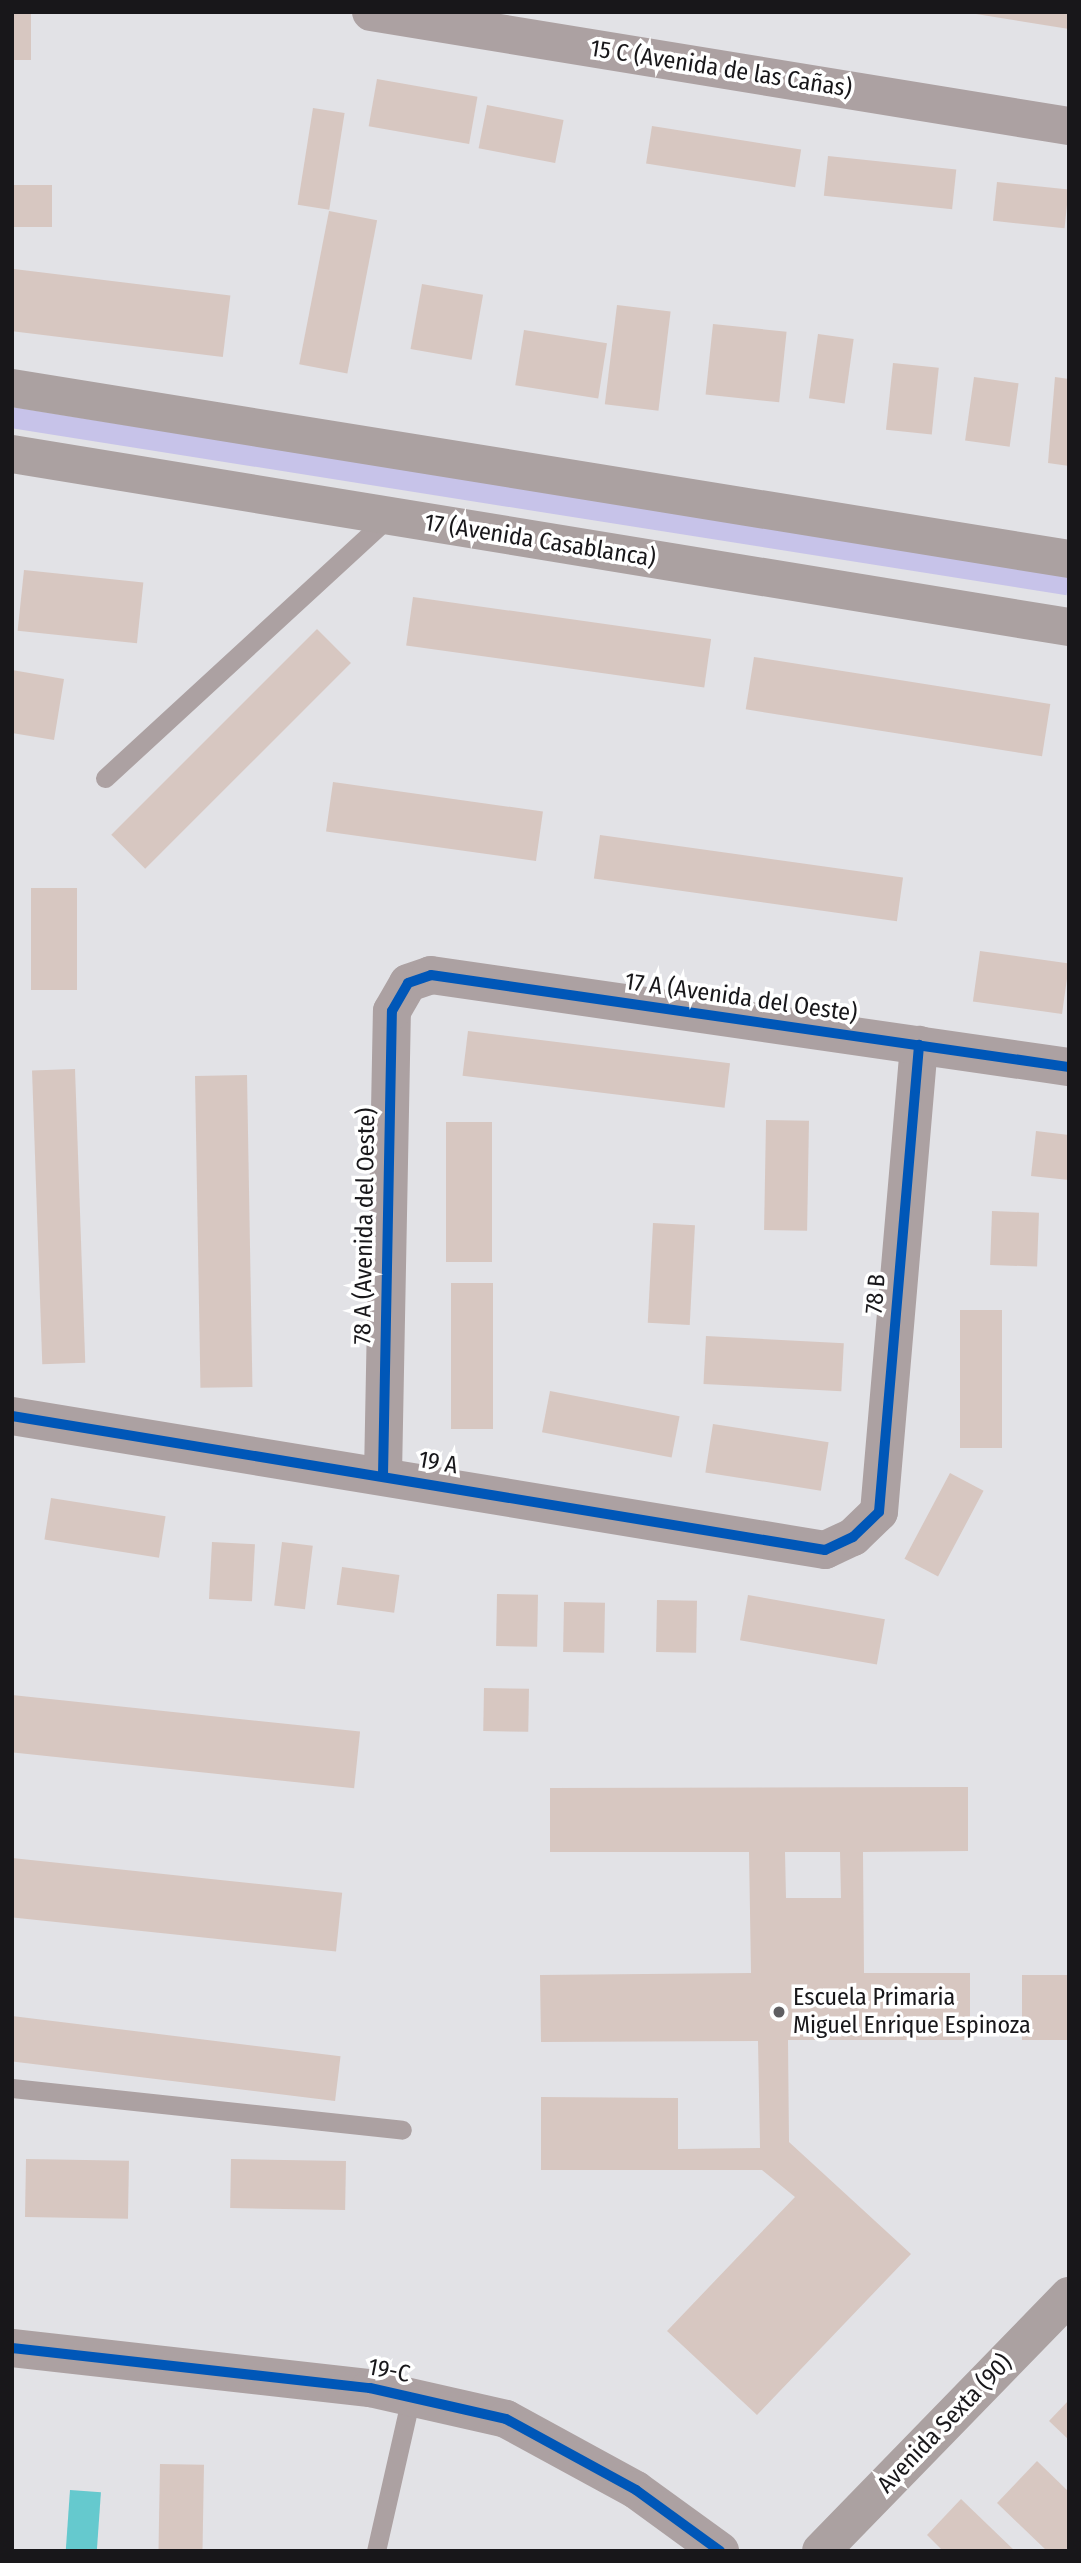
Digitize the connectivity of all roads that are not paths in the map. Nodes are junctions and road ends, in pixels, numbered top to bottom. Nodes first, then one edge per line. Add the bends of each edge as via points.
1 (372, 13) edge
2 (1069, 126) edge
3 (12, 388) edge
4 (12, 454) edge
5 (390, 516) junction
6 (1069, 559) edge
7 (1069, 627) edge
8 (105, 778) dead end
9 (408, 983) joint
10 (919, 1045) junction
11 (1069, 1067) edge
12 (12, 1416) edge
13 (383, 1475) junction
14 (853, 1537) joint
15 (12, 2088) edge
16 (402, 2130) dead end
17 (1069, 2296) edge
18 (12, 2348) edge
19 (411, 2397) junction
20 (376, 2551) edge
21 (720, 2551) edge
22 (821, 2551) edge

1 - 2 street, 15 C (Avenida de las Cañas)
3 - 6 main road
4 - 5 main road, 17 (Avenida Casablanca)
5 - 7 main road, 17 (Avenida Casablanca)
5 - 8 lane
9 - 10 street, 17 A (Avenida del Oeste) via 431,975
9 - 13 street, 78 A (Avenida del Oeste) via 392,1011
10 - 11 street, 17 A (Avenida del Oeste)
10 - 14 street, 78 B via 879,1512
12 - 13 street, 19 A
13 - 14 street, 19 A via 825,1550
15 - 16 lane
17 - 22 main road, Avenida Sexta (90)
18 - 19 street, 19-C
19 - 20 lane
19 - 21 street, 19-C via 506,2419 636,2490

